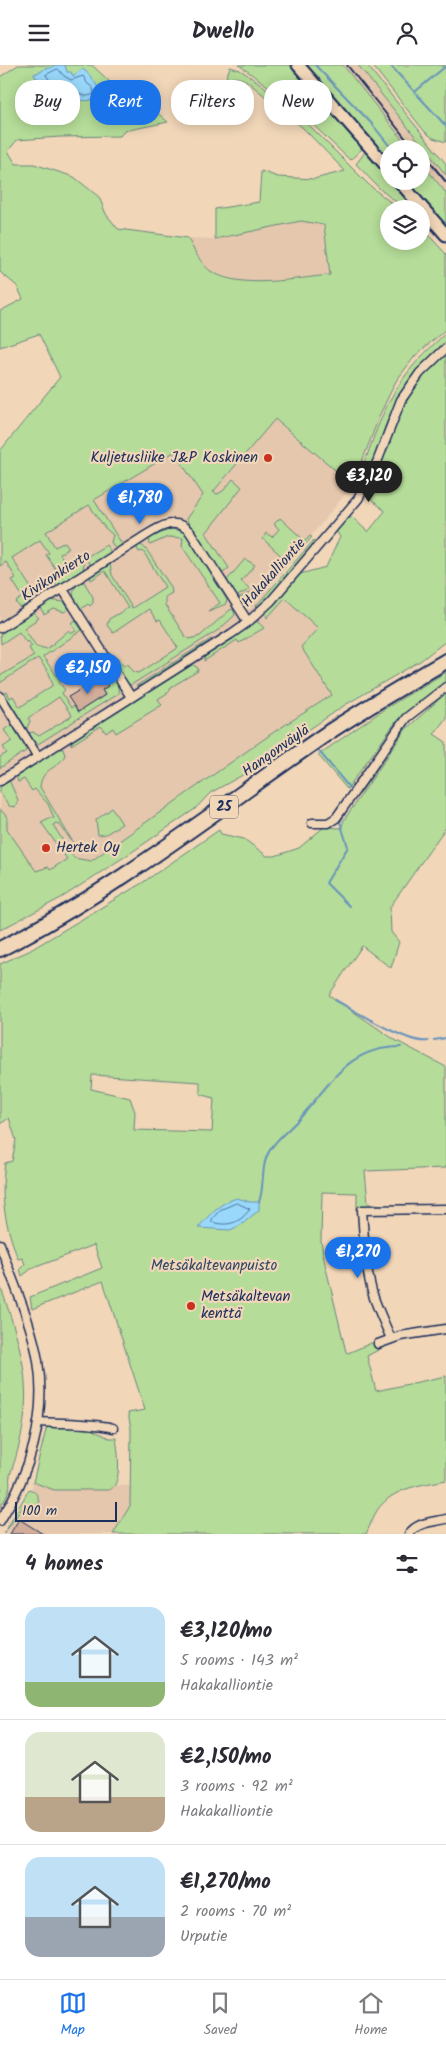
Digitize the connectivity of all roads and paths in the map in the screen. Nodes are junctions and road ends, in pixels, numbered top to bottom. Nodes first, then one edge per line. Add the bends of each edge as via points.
1 (298, 65) edge
2 (380, 159) edge
3 (407, 190) edge
4 (446, 235) edge
5 (446, 348) edge
6 (62, 588) junction
7 (248, 622) junction
8 (0, 629) edge
9 (446, 661) edge
10 (446, 687) edge
11 (0, 697) edge
12 (131, 697) junction
13 (38, 757) junction
14 (0, 781) edge
15 (312, 823) dead end
16 (0, 949) edge
17 (446, 1209) edge
18 (1, 1249) edge
19 (446, 1329) edge
20 (391, 1339) junction
21 (378, 1344) dead end
22 (38, 1421) junction
23 (113, 1428) dead end
24 (446, 1519) edge
25 (0, 1521) edge
26 (409, 1534) edge

1 - 2 main road
3 - 4 main road
5 - 7 street, Hakakalliontie via 420,373 401,399 374,470 358,499 271,601
6 - 7 street, Kivikonkierto via 161,526 175,523 190,532
6 - 8 street, Kivikonkierto
6 - 12 street
7 - 12 street, Hakakalliontie
9 - 16 highway, Hangonväylä / 25 via 333,730 82,904
10 - 15 street via 406,718 336,818 328,823
11 - 13 street
12 - 13 street, Hakakalliontie
13 - 14 street, Hakakalliontie
17 - 20 street via 362,1210 370,1281
18 - 22 street via 36,1351
19 - 20 street
20 - 21 street
22 - 23 street via 70,1425 92,1423
22 - 25 street via 22,1483
24 - 26 street via 420,1525

